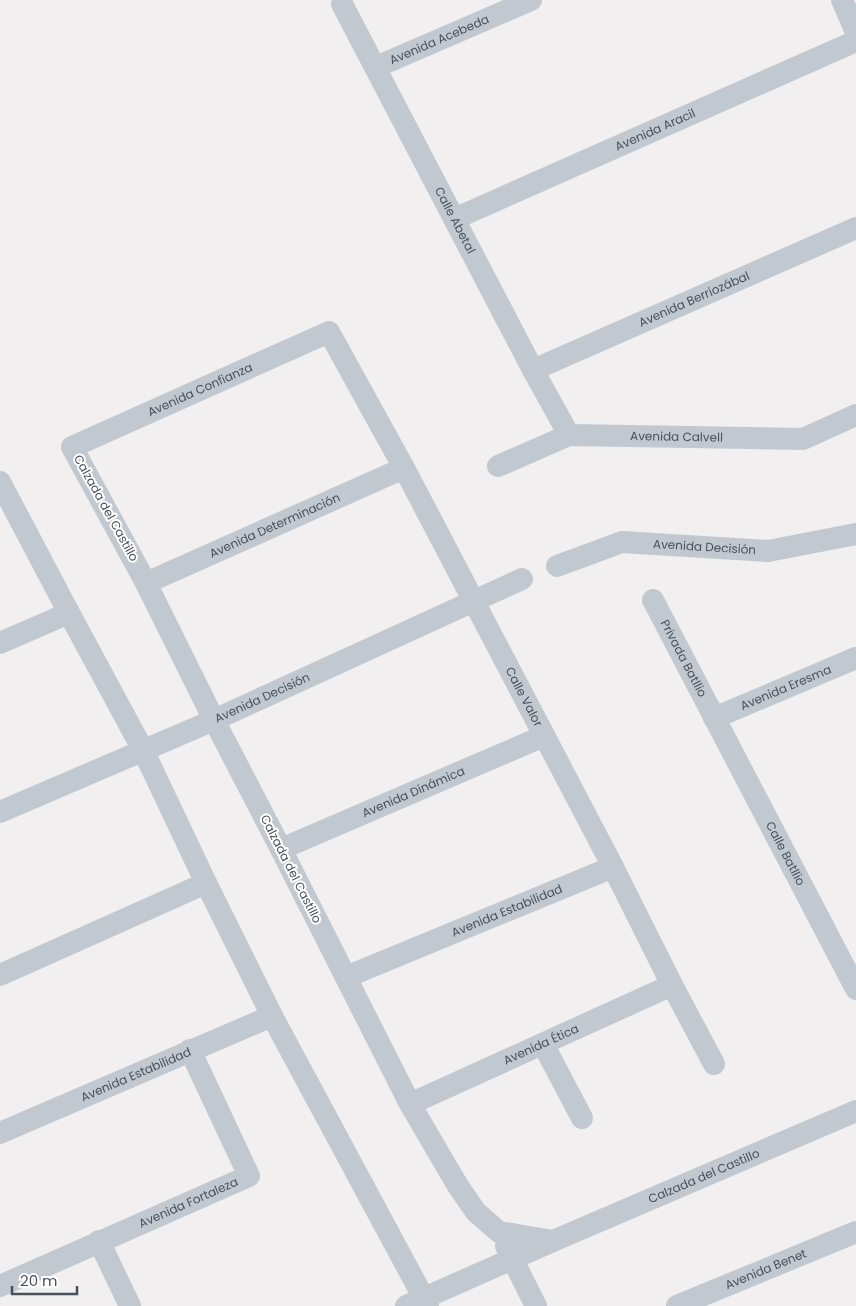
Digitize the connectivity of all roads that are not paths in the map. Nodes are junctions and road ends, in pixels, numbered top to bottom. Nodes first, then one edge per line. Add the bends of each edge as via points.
1 (531, 0) edge
2 (842, 0) edge
3 (342, 4) dead end
4 (856, 32) edge
5 (856, 41) edge
6 (376, 67) junction
7 (454, 219) junction
8 (856, 228) edge
9 (329, 332) joint
10 (533, 370) junction
11 (856, 415) edge
12 (569, 435) junction
13 (72, 447) joint
14 (498, 466) dead end
15 (404, 468) junction
16 (1, 485) edge
17 (856, 534) edge
18 (557, 566) dead end
19 (522, 579) dead end
20 (146, 583) junction
21 (653, 600) dead end
22 (474, 602) junction
23 (69, 613) junction
24 (0, 643) edge
25 (856, 658) edge
26 (714, 718) junction
27 (214, 720) junction
28 (544, 736) junction
29 (143, 750) junction
30 (0, 812) edge
31 (281, 849) junction
32 (613, 867) junction
33 (206, 883) junction
34 (0, 975) edge
35 (346, 976) junction
36 (854, 982) edge
37 (672, 984) junction
38 (272, 1016) junction
39 (543, 1044) junction
40 (190, 1050) junction
41 (714, 1064) dead end
42 (410, 1104) junction
43 (856, 1111) edge
44 (582, 1118) dead end
45 (0, 1133) edge
46 (499, 1232) junction
47 (856, 1232) edge
48 (99, 1241) junction
49 (553, 1241) junction
50 (512, 1259) junction
51 (0, 1286) edge
52 (419, 1303) edge
53 (130, 1306) edge
54 (536, 1306) edge
55 (677, 1306) edge

1 - 6 street, Avenida Acebeda
2 - 4 street
3 - 6 street, Calle Abetal
5 - 7 street, Avenida Aracil
6 - 7 street, Calle Abetal
7 - 10 street, Calle Abetal
8 - 10 street, Avenida Berriozábal
9 - 13 street, Avenida Confianza
9 - 15 street, Calle Valor
10 - 12 street, Calle Abetal
11 - 12 street, Avenida Calvell via 803,439
12 - 14 street, Avenida Calvell
13 - 20 street, Calzada del Castillo
15 - 20 street, Avenida Determinación
15 - 22 street, Calle Valor
16 - 23 street, Calzada del Castillo
17 - 18 street, Avenida Decisión via 768,551 622,542
19 - 22 street, Avenida Decisión
20 - 27 street, Calzada del Castillo
21 - 26 street, Privada Batllio
22 - 27 street, Avenida Decisión
22 - 28 street, Calle Valor
23 - 24 street
23 - 29 street, Calzada del Castillo
25 - 26 street, Avenida Eresma
26 - 36 street, Calle Batllio
27 - 29 street, Avenida Decisión
27 - 31 street, Calzada del Castillo
28 - 31 street, Avenida Dinámica
28 - 32 street, Calle Valor
29 - 30 street, Avenida Decisión
29 - 33 street, Calzada del Castillo
31 - 35 street, Calzada del Castillo
32 - 35 street, Avenida Estabilidad
32 - 37 street, Calle Valor
33 - 34 street
33 - 38 street, Calzada del Castillo
35 - 42 street, Calzada del Castillo
37 - 39 street, Avenida Ética
37 - 41 street, Calle Valor
38 - 40 street, Avenida Estabilidad
38 - 52 street, Calzada del Castillo
39 - 42 street, Avenida Ética
39 - 44 street
40 - 45 street, Avenida Estabilidad
40 - 48 street, Avenida Fortaleza via 249,1176
42 - 46 street, Calzada del Castillo via 476,1212
43 - 49 street, Calzada del Castillo
46 - 49 street
46 - 50 street
47 - 55 street, Avenida Benet
48 - 51 street, Avenida Fortaleza
48 - 53 street
49 - 50 street, Calzada del Castillo
50 - 52 street, Calzada del Castillo
50 - 54 street

